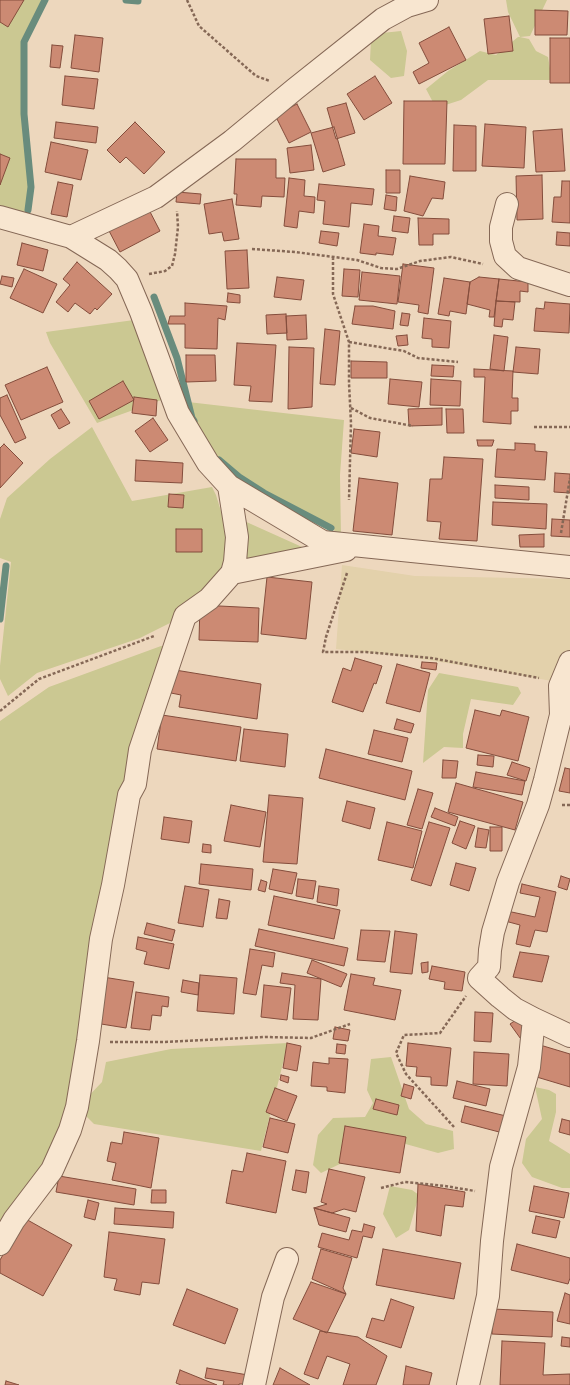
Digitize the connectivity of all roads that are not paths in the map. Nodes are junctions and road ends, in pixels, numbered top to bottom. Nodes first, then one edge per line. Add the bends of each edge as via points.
1 (427, 0) edge
2 (507, 204) dead end
3 (0, 217) edge
4 (71, 237) junction
5 (570, 285) edge
6 (229, 486) junction
7 (355, 548) road end
8 (570, 567) edge
9 (232, 573) junction
10 (570, 662) edge
11 (534, 1020) junction
12 (570, 1036) edge
13 (0, 1244) edge
14 (286, 1259) dead end
15 (254, 1385) edge
16 (468, 1385) edge

1 - 4 street via 407,6 383,19 232,141 156,197
2 - 5 street via 501,227 505,256 518,268
3 - 4 street
4 - 6 street via 108,260 127,279 178,413 208,464
6 - 8 street via 323,542
6 - 9 street via 237,537
7 - 9 street
9 - 13 street via 209,598 186,616 140,750 135,784 130,795 101,939 78,1107 52,1170 14,1220
10 - 11 street via 560,686 561,715 538,805 508,882 493,932 489,967 479,978 500,997
11 - 12 street
11 - 16 street via 529,1067 501,1167 488,1296
14 - 15 street via 273,1297

